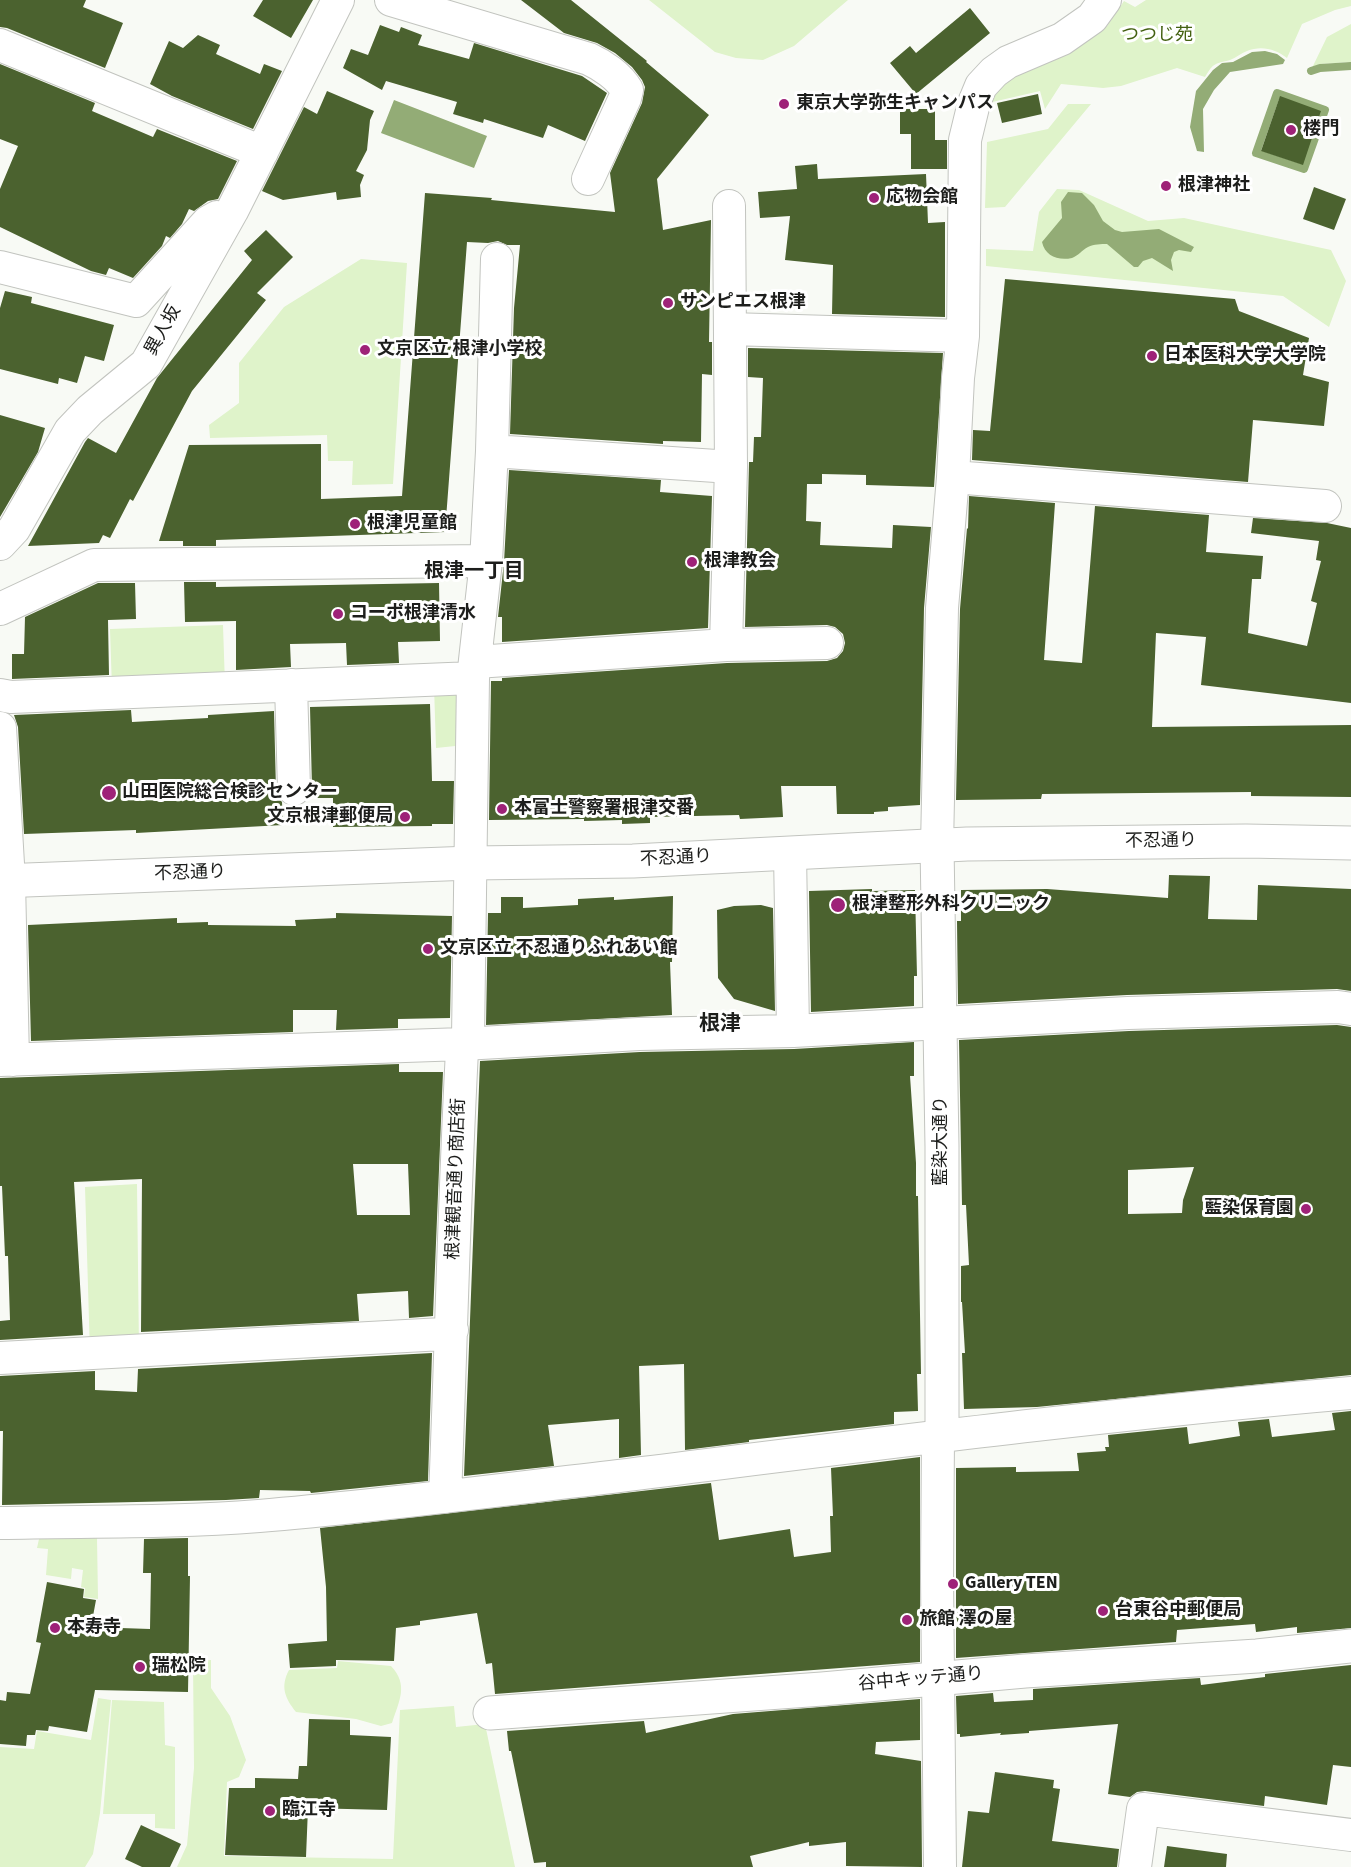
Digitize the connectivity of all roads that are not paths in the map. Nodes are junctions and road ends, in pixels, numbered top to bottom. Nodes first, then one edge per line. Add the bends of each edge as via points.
1 (338, 0) edge
2 (391, 0) edge
3 (1106, 0) edge
4 (0, 45) edge
5 (262, 152) junction
6 (588, 179) dead end
7 (729, 206) dead end
8 (232, 211) junction
9 (496, 259) dead end
10 (0, 267) edge
11 (730, 329) junction
12 (963, 336) junction
13 (492, 451) junction
14 (731, 467) junction
15 (953, 477) junction
16 (1325, 506) dead end
17 (0, 544) edge
18 (486, 561) junction
19 (0, 609) edge
20 (827, 643) dead end
21 (726, 645) junction
22 (474, 670) junction
23 (291, 686) junction
24 (0, 695) edge
25 (0, 728) edge
26 (294, 789) dead end
27 (1351, 843) edge
28 (937, 846) junction
29 (790, 853) junction
30 (471, 863) junction
31 (5, 881) edge
32 (1351, 1009) edge
33 (940, 1023) junction
34 (793, 1030) junction
35 (463, 1044) junction
36 (6, 1060) edge
37 (452, 1329) junction
38 (0, 1358) edge
39 (1351, 1393) edge
40 (940, 1437) junction
41 (445, 1497) junction
42 (0, 1523) edge
43 (1351, 1646) edge
44 (939, 1678) junction
45 (490, 1713) dead end
46 (1351, 1834) edge
47 (940, 1867) edge
48 (1135, 1867) edge

1 - 5 street, 異人坂
2 - 6 street via 589,59 623,83 627,90 625,98
3 - 12 street via 1092,18 1062,39 1008,62 981,86 965,140
4 - 5 street
5 - 8 street, 異人坂
7 - 11 street
8 - 10 street via 208,222 136,301
8 - 17 street, 異人坂 via 146,364 70,431 14,529
9 - 13 street, 根津観音通り商店街
11 - 12 street
11 - 14 street
12 - 15 street
13 - 14 street
13 - 18 street, 根津観音通り商店街
14 - 21 street
15 - 16 street
15 - 28 street via 942,608
18 - 19 street via 94,565
18 - 22 street, 根津観音通り商店街
20 - 21 street
21 - 22 street
22 - 23 street
22 - 30 street, 根津観音通り商店街
23 - 24 street
23 - 26 street
25 - 31 street
27 - 28 street, 不忍通り
28 - 29 street, 不忍通り
28 - 33 street, 藍染大通り
29 - 30 street, 不忍通り via 633,861
29 - 34 street
30 - 31 street, 不忍通り
30 - 35 street, 根津観音通り商店街 via 468,1037
31 - 36 street
32 - 33 street via 1128,1013
33 - 34 street
33 - 40 street, 藍染大通り
34 - 35 street
35 - 36 street
35 - 37 street, 根津観音通り商店街
37 - 38 street via 442,1334
37 - 41 street, 根津観音通り商店街
39 - 40 street
40 - 41 street
40 - 44 street
41 - 42 street via 256,1516
43 - 44 street, 谷中キッテ通り
44 - 45 street, 谷中キッテ通り
44 - 47 street
46 - 48 street via 1143,1809

